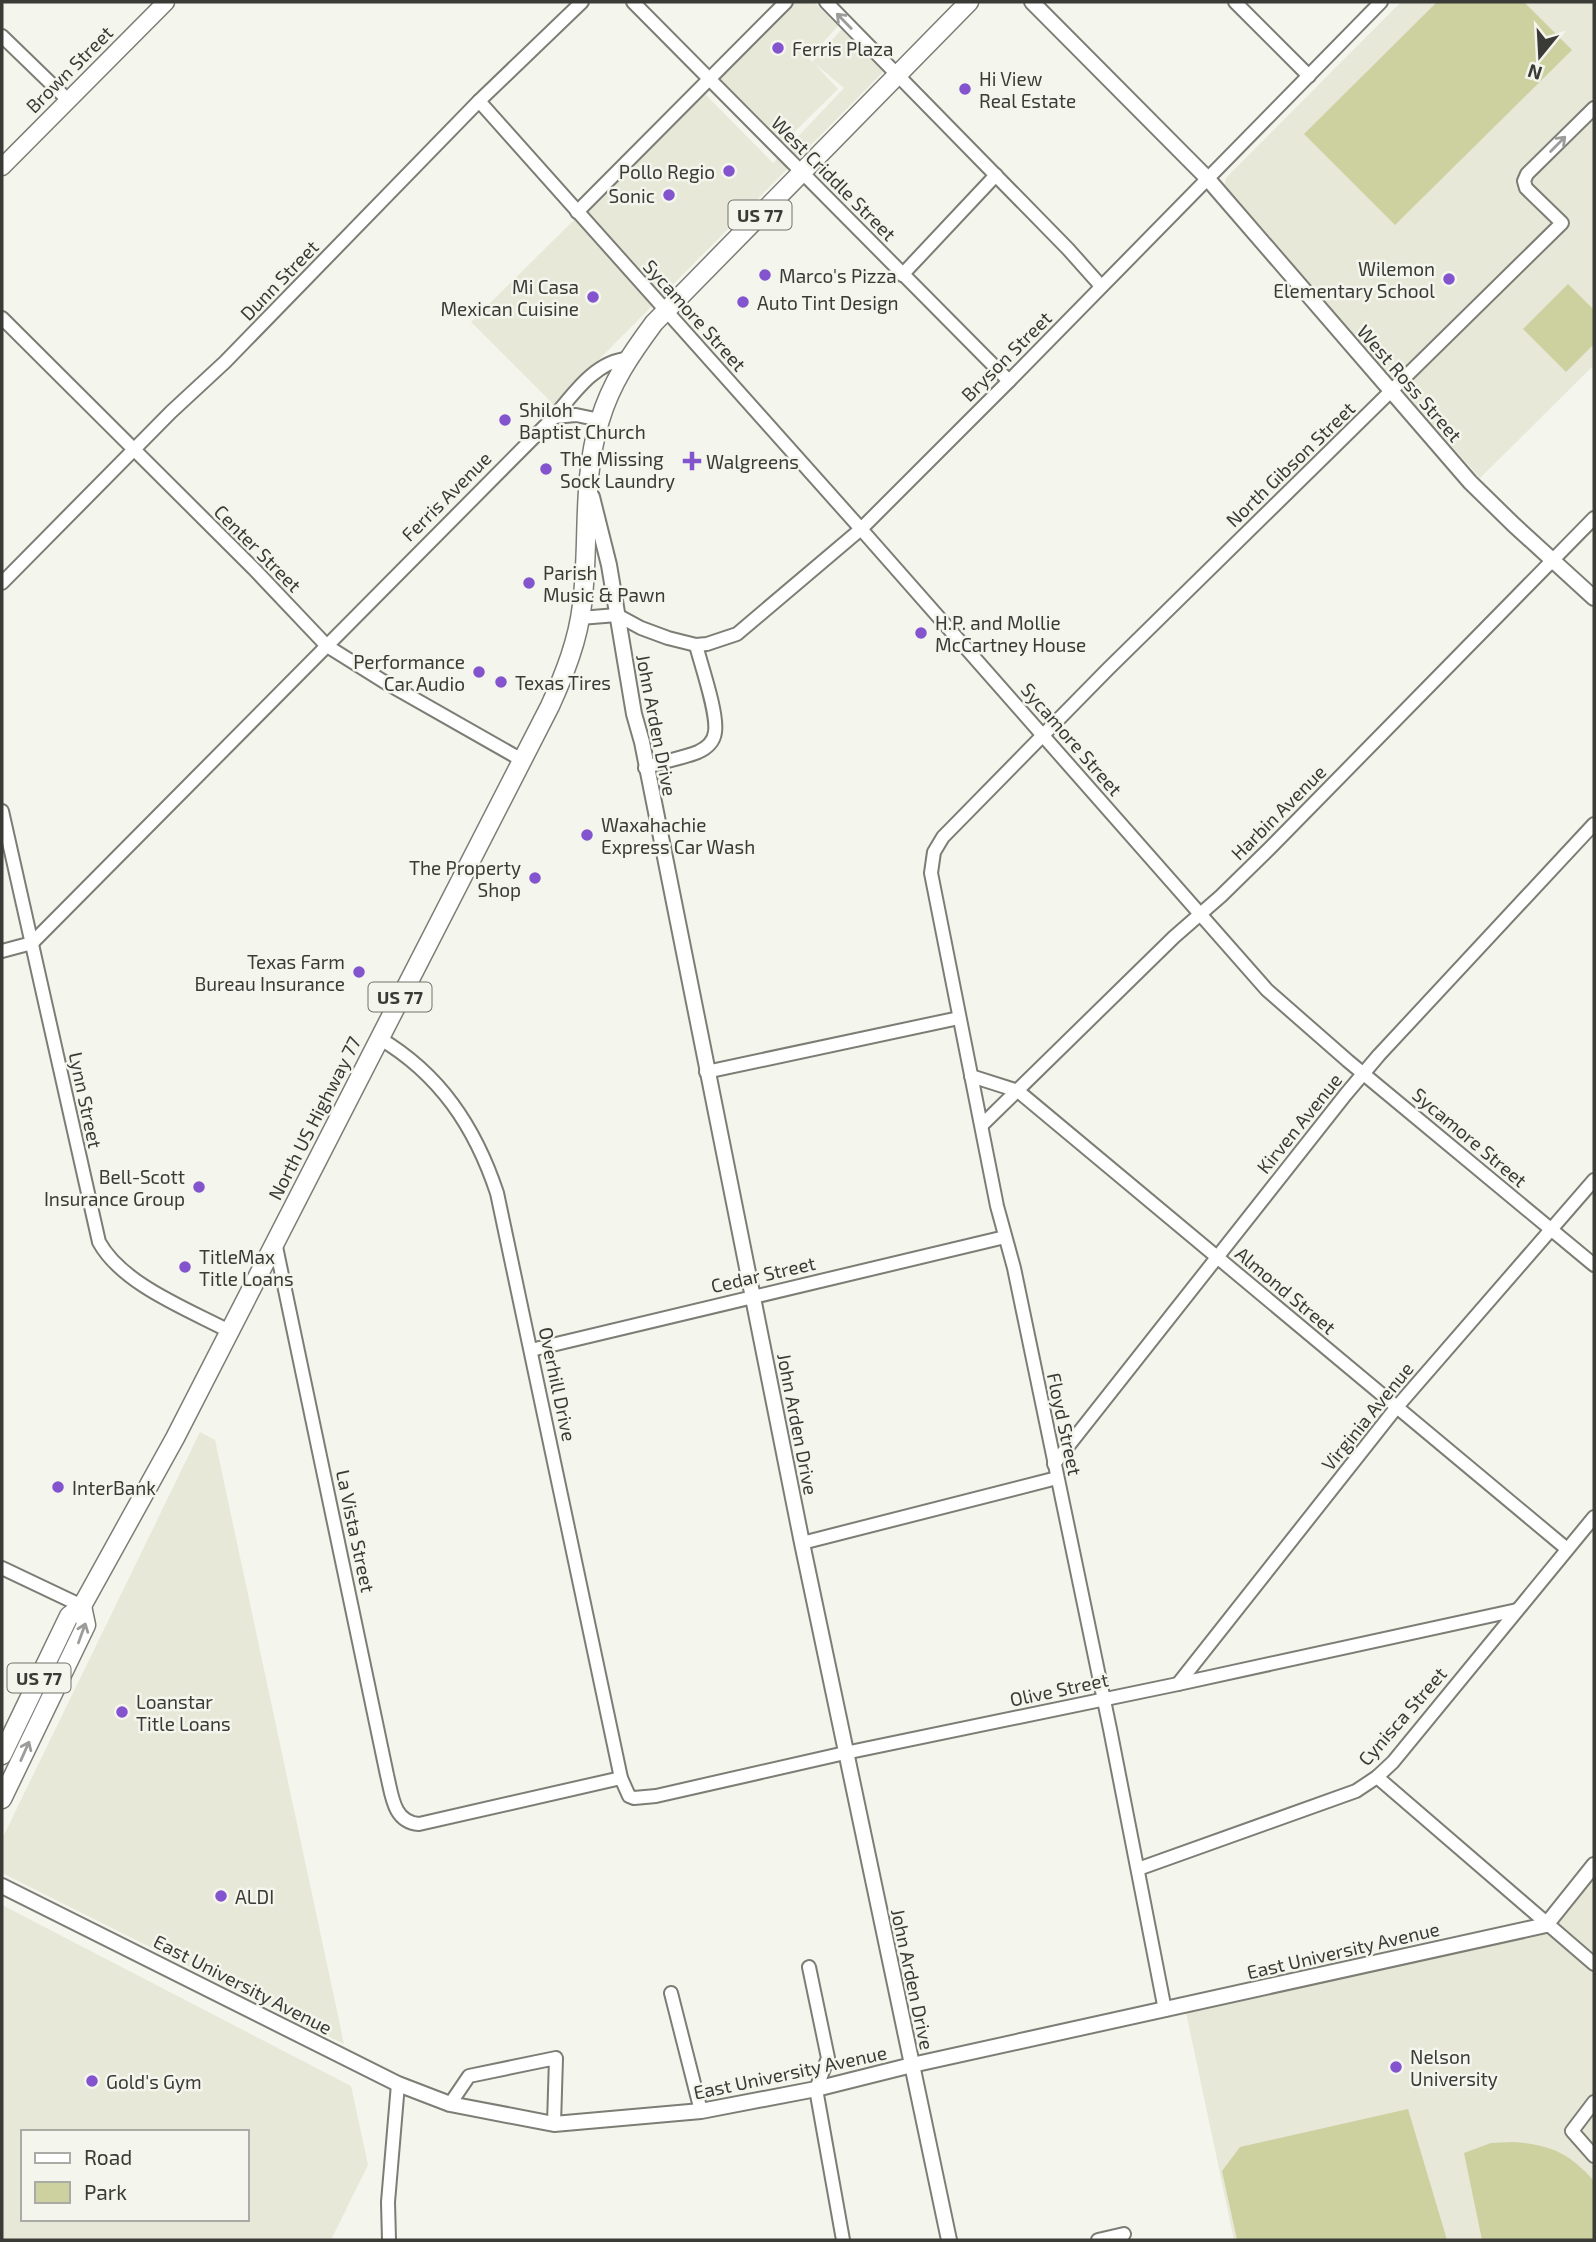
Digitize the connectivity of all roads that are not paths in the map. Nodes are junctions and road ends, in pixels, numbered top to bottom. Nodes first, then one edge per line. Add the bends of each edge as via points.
1 (166, 2) edge
2 (582, 2) edge
3 (633, 2) edge
4 (786, 2) edge
5 (826, 2) edge
6 (969, 2) edge
7 (1032, 2) edge
8 (1235, 2) edge
9 (1381, 2) edge
10 (2, 36) edge
11 (897, 75) junction
12 (1309, 76) junction
13 (709, 80) junction
14 (68, 100) junction
15 (479, 101) junction
16 (1594, 108) edge
17 (2, 167) edge
18 (802, 172) junction
19 (996, 175) junction
20 (1207, 178) junction
21 (577, 212) junction
22 (902, 275) junction
23 (1101, 286) junction
24 (666, 312) junction
25 (2, 318) edge
26 (628, 359) junction
27 (1009, 381) junction
28 (1391, 391) junction
29 (554, 417) junction
30 (600, 420) junction
31 (133, 450) junction
32 (588, 478) junction
33 (1594, 519) edge
34 (860, 529) junction
35 (1552, 560) junction
36 (2, 583) edge
37 (1594, 598) edge
38 (617, 615) junction
39 (580, 618) junction
40 (696, 645) junction
41 (327, 646) junction
42 (1042, 735) junction
43 (522, 760) junction
44 (645, 768) junction
45 (2, 811) edge
46 (1594, 824) edge
47 (936, 847) joint
48 (1199, 913) junction
49 (32, 943) junction
50 (2, 951) edge
51 (959, 1018) junction
52 (379, 1038) junction
53 (706, 1072) junction
54 (1364, 1074) junction
55 (971, 1076) junction
56 (1018, 1091) junction
57 (982, 1125) junction
58 (1594, 1180) edge
59 (1551, 1230) junction
60 (1005, 1237) junction
61 (275, 1242) junction
62 (1217, 1258) junction
63 (1594, 1265) edge
64 (753, 1296) junction
65 (229, 1331) junction
66 (531, 1350) junction
67 (1396, 1408) junction
68 (1054, 1464) junction
69 (1057, 1478) junction
70 (1594, 1517) edge
71 (802, 1544) junction
72 (1567, 1549) junction
73 (2, 1568) edge
74 (82, 1606) junction
75 (1517, 1610) junction
76 (1178, 1684) junction
77 (1104, 1699) junction
78 (845, 1753) junction
79 (2, 1755) edge
80 (1377, 1777) junction
81 (621, 1778) junction
82 (2, 1799) edge
83 (1594, 1865) edge
84 (1139, 1869) junction
85 (2, 1886) edge
86 (1546, 1925) junction
87 (1594, 1964) edge
88 (809, 1967) dead end
89 (671, 1993) dead end
90 (1166, 2010) junction
91 (912, 2065) junction
92 (398, 2084) junction
93 (816, 2089) junction
94 (1594, 2102) edge
95 (450, 2104) junction
96 (701, 2111) junction
97 (554, 2124) junction
98 (1594, 2156) edge
99 (1125, 2234) dead end
100 (389, 2240) edge
101 (843, 2240) edge
102 (948, 2240) edge
103 (1098, 2240) edge

1 - 14 main road, Brown Street
2 - 15 street, Dunn Street
3 - 13 street, West Criddle Street
4 - 13 street
11 -> 5 street
6 - 11 main road, Ferris Avenue / US 77
7 - 20 street, West Ross Street
8 - 12 street
9 - 12 street, Bryson Street
10 - 14 street
11 - 18 main road, Ferris Avenue / US 77
11 - 19 street
12 - 20 street, Bryson Street
13 - 18 street, West Criddle Street
13 - 21 street
14 - 17 main road, Brown Street
15 - 21 street, Sycamore Street
15 - 31 street, Dunn Street
28 -> 16 street, North Gibson Street via 1562,223 1524,181
18 - 22 street, West Criddle Street
18 - 24 main road, Ferris Avenue / US 77
19 - 22 street
19 - 23 street
20 - 23 street, Bryson Street
20 - 28 street, West Ross Street
21 - 24 street, Sycamore Street
22 - 27 street, West Criddle Street
23 - 27 street, Bryson Street
24 - 26 main road, Ferris Avenue / US 77
24 - 34 street, Sycamore Street
25 - 31 street, Center Street
26 - 29 street, Ferris Avenue via 605,364
26 - 30 main road, North US Highway 77 / US 77
27 - 34 street, Bryson Street
28 - 35 street, West Ross Street via 1470,482
28 - 42 street, North Gibson Street
29 - 30 street
29 - 41 street, Ferris Avenue
30 - 32 main road, North US Highway 77 / US 77
31 - 36 street, Dunn Street
31 - 41 street, Center Street
32 - 38 street
32 - 39 main road, North US Highway 77 / US 77
33 - 35 street, Harbin Avenue
34 - 40 street, Bryson Street via 737,634
34 - 42 street, Sycamore Street
35 - 37 street, West Ross Street
35 - 48 street, Harbin Avenue via 1271,847
38 - 39 street
38 - 40 street, Bryson Street via 641,628
38 - 44 street, John Arden Drive
39 - 43 main road, North US Highway 77 / US 77 via 564,675
40 - 44 street via 715,722 713,739 698,752
41 - 43 street, Center Street
41 - 49 street, Ferris Avenue
42 - 47 street, North Gibson Street
42 - 48 street, Sycamore Street
43 - 52 main road, North US Highway 77 / US 77
44 - 53 street, John Arden Drive
45 - 49 street, Lynn Street
46 - 54 street, Kirven Avenue
47 - 51 street, Floyd Street via 931,873
48 - 54 street, Sycamore Street via 1267,990
48 - 56 street, Harbin Avenue
49 - 50 street
49 - 65 street, Lynn Street via 99,1242 128,1275
51 - 53 street
51 - 55 street, Floyd Street
52 - 61 main road, North US Highway 77 / US 77
52 - 66 street, Overhill Drive via 431,1077 451,1100 480,1151 498,1194
53 - 64 street, John Arden Drive
54 - 59 street, Sycamore Street
54 - 62 street, Kirven Avenue
55 - 56 street, Almond Street
55 - 57 street, Floyd Street
56 - 57 street, Harbin Avenue
56 - 62 street, Almond Street
57 - 60 street, Floyd Street
58 - 59 street, Virginia Avenue
59 - 63 street, Sycamore Street
59 - 67 street, Virginia Avenue
60 - 64 street, Cedar Street
60 - 68 street, Floyd Street
61 - 65 main road, North US Highway 77 / US 77
61 - 81 street, La Vista Street via 387,1775 400,1816 409,1824 419,1824
62 - 67 street, Almond Street
62 - 68 street, Kirven Avenue
64 - 66 street, Cedar Street
64 - 71 street, John Arden Drive
65 - 74 main road, North US Highway 77 / US 77
66 - 81 street, Overhill Drive
67 - 72 street, Almond Street
67 - 76 street, Virginia Avenue
68 - 69 street, Floyd Street
69 - 71 street
69 - 77 street, Floyd Street
70 - 72 street, Cynisca Street
71 - 78 street, John Arden Drive
72 - 75 street, Cynisca Street
73 - 74 street
74 - 79 main road, North US Highway 77 / US 77 via 69,1616
82 -> 74 main road, North US Highway 77 / US 77 via 86,1625
75 - 76 street, Olive Street
75 - 80 street, Cynisca Street
76 - 77 street, Olive Street
77 - 78 street, Olive Street
77 - 84 street, Floyd Street
78 - 81 street, Olive Street via 656,1796 629,1796
78 - 91 street, John Arden Drive
80 - 84 street, Cynisca Street via 1356,1791
80 - 86 street
83 - 86 street
84 - 90 street, Floyd Street
85 - 92 street, East University Avenue
86 - 87 street
86 - 90 street, East University Avenue
88 - 93 street via 828,2058
89 - 96 street
90 - 91 street, East University Avenue
91 - 93 street, East University Avenue
91 - 102 street, John Arden Drive
92 - 95 street, East University Avenue
92 - 100 street
93 - 96 street, East University Avenue
93 - 101 street
94 - 98 street via 1572,2131
95 - 97 street, East University Avenue
95 - 97 street via 469,2077 556,2058
96 - 97 street, East University Avenue
99 - 103 street

